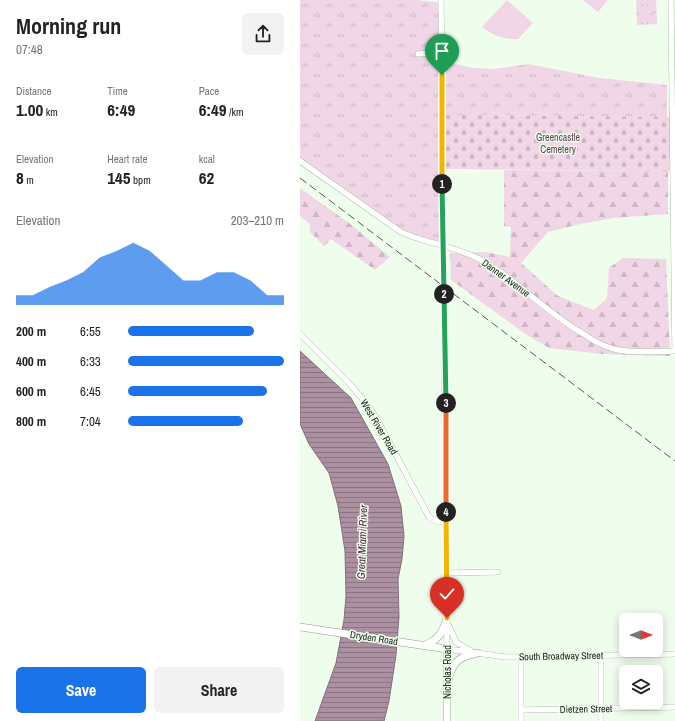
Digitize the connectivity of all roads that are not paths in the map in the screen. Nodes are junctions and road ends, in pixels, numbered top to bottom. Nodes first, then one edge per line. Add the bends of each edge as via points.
1 (441, 0) edge
2 (671, 0) edge
3 (673, 13) edge
4 (442, 52) junction
5 (418, 54) dead end
6 (674, 59) edge
7 (300, 161) edge
8 (443, 245) junction
9 (300, 334) edge
10 (675, 351) edge
11 (446, 522) junction
12 (498, 572) dead end
13 (447, 573) junction
14 (447, 618) junction
15 (300, 626) edge
16 (432, 645) junction
17 (447, 649) junction
18 (477, 653) junction
19 (675, 654) edge
20 (601, 656) junction
21 (521, 657) junction
22 (447, 683) junction
23 (675, 707) edge
24 (601, 709) junction
25 (522, 710) junction
26 (447, 721) edge
27 (521, 721) edge
28 (600, 721) edge

1 - 4 street, Nicholas Road
2 - 3 street
3 - 6 street
4 - 5 street
4 - 8 street, Nicholas Road
6 - 10 street
7 - 8 street, Danner Avenue via 396,229 418,239
8 - 10 street, Danner Avenue via 471,255 492,267 560,319 603,346 630,351
8 - 11 street, Nicholas Road
9 - 11 street, West River Road via 366,403 429,518
11 - 13 street, Nicholas Road
12 - 13 street
13 - 14 street, Nicholas Road
14 - 16 main road via 440,635
14 - 17 street, Nicholas Road
14 - 18 street via 456,642
15 - 16 main road, Dryden Road
16 - 17 main road, Dryden Road
17 - 18 street, South Broadway Street
17 - 22 main road, Nicholas Road
18 - 21 street, South Broadway Street
18 - 22 main road via 459,659
19 - 20 street, South Broadway Street
20 - 21 street, South Broadway Street
20 - 24 street
21 - 25 street
22 - 26 main road, Nicholas Road
23 - 24 street, Dietzen Street
24 - 25 street, Dietzen Street
24 - 28 street
25 - 27 street

